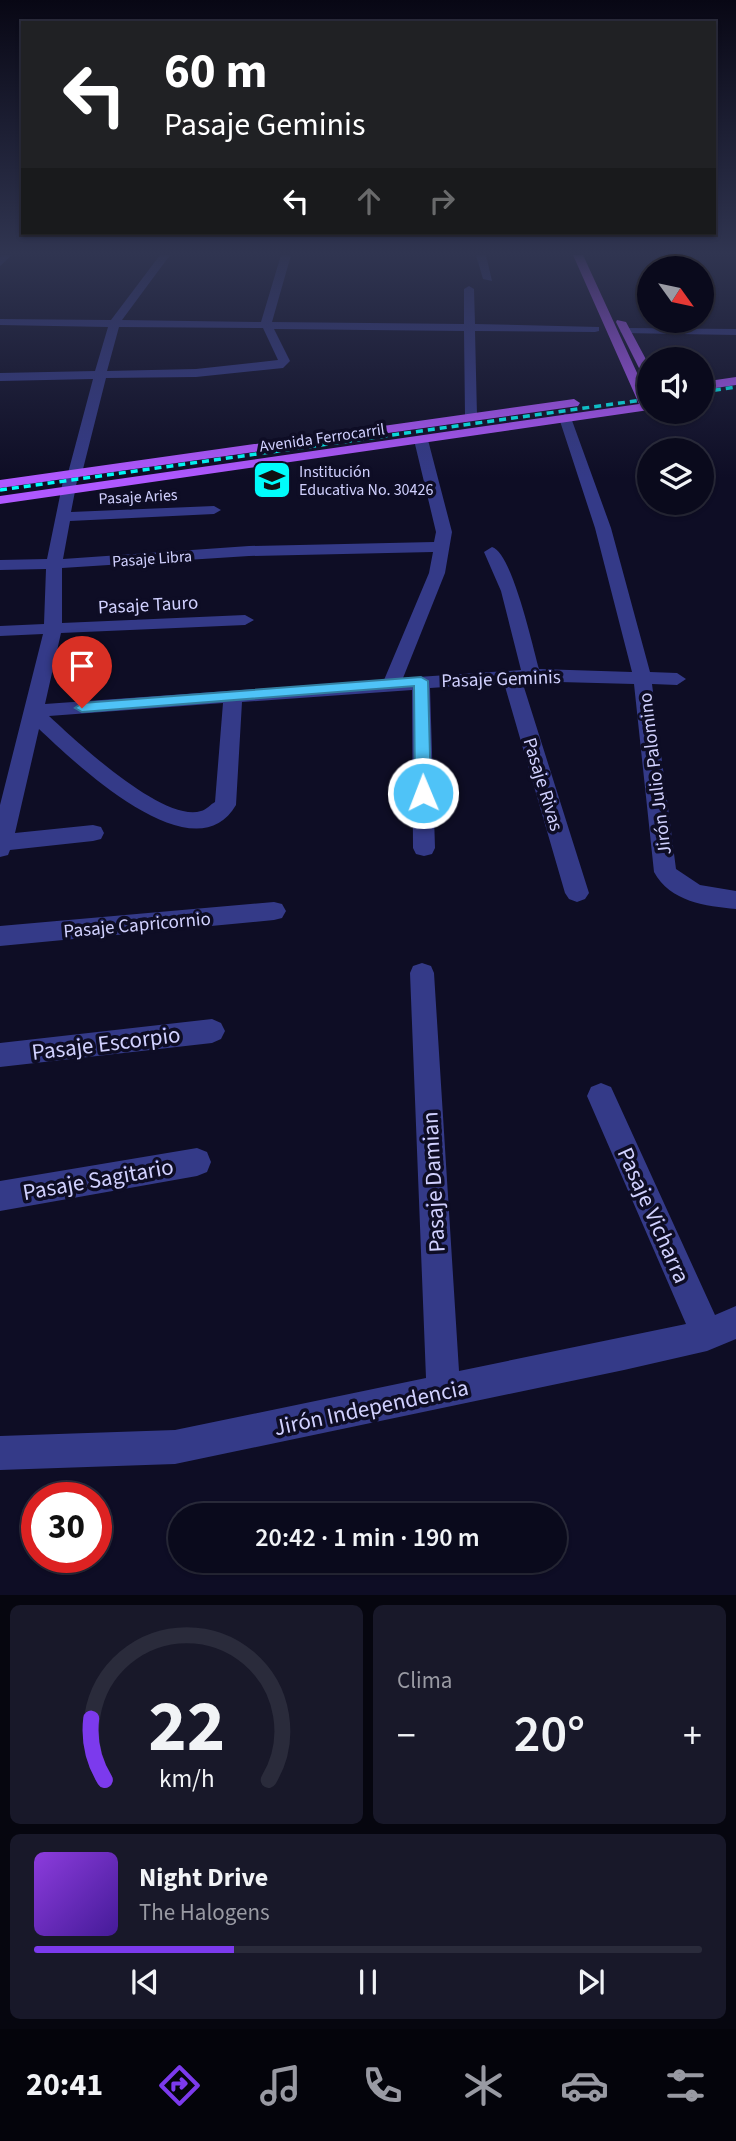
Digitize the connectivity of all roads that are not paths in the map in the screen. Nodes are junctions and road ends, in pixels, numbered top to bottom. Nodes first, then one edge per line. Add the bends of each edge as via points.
1 (112, 329) edge
2 (269, 329) edge
3 (471, 329) edge
4 (613, 329) edge
5 (626, 331) joint
6 (736, 332) edge
7 (637, 353) edge
8 (99, 374) junction
9 (0, 377) edge
10 (736, 380) edge
11 (637, 381) edge
12 (714, 384) edge
13 (736, 394) edge
14 (714, 397) edge
15 (637, 401) edge
16 (637, 402) edge
17 (471, 416) junction
18 (565, 418) junction
19 (421, 440) junction
20 (72, 481) junction
21 (0, 484) edge
22 (0, 500) edge
23 (214, 510) dead end
24 (64, 517) junction
25 (440, 547) junction
26 (492, 552) dead end
27 (54, 564) junction
28 (0, 565) edge
29 (245, 620) dead end
30 (0, 631) edge
31 (53, 631) junction
32 (521, 675) junction
33 (642, 676) junction
34 (677, 679) dead end
35 (421, 681) junction
36 (391, 684) junction
37 (233, 696) junction
38 (32, 711) junction
39 (8, 780) edge
40 (93, 833) dead end
41 (1, 846) edge
42 (424, 848) dead end
43 (577, 893) dead end
44 (736, 900) edge
45 (274, 911) dead end
46 (0, 936) edge
47 (422, 973) dead end
48 (212, 1031) dead end
49 (0, 1055) edge
50 (601, 1096) dead end
51 (197, 1162) dead end
52 (0, 1196) edge
53 (721, 1328) edge
54 (443, 1392) junction
55 (0, 1453) edge

1 - 8 street
2 - 8 street via 284,361 274,366
3 - 17 street
4 - 11 main road
5 - 6 street
5 - 7 main road
8 - 9 street
8 - 20 street
10 - 12 main road
13 - 14 main road
15 - 17 main road, Avenida Ferrocarril
16 - 18 main road, Avenida Ferrocarril
17 - 20 main road, Avenida Ferrocarril
18 - 19 main road, Avenida Ferrocarril
18 - 33 street, Jirón Julio Palomino via 603,528
19 - 20 main road, Avenida Ferrocarril
19 - 25 street via 444,533
20 - 21 main road, Avenida Ferrocarril
20 - 22 main road, Avenida Ferrocarril
20 - 24 street
23 - 24 street, Pasaje Aries
24 - 27 street
25 - 27 street, Pasaje Libra via 249,551
25 - 36 street via 437,573
26 - 32 street, Pasaje Rivas via 509,591
27 - 28 street, Pasaje Libra
27 - 31 street
29 - 31 street, Pasaje Tauro
30 - 31 street, Pasaje Tauro
31 - 38 street
32 - 33 street, Pasaje Geminis
32 - 35 street, Pasaje Geminis
32 - 43 street, Pasaje Rivas
33 - 34 street, Pasaje Geminis
33 - 44 street, Jirón Julio Palomino via 665,872 692,894
35 - 36 street, Pasaje Geminis
35 - 42 street
36 - 37 street, Pasaje Geminis
37 - 38 street, Pasaje Geminis
37 - 38 street via 225,804 218,815 200,821 154,810 95,768
38 - 39 street
39 - 41 street
40 - 41 street
45 - 46 street, Pasaje Capricornio
47 - 54 street, Pasaje Damian
48 - 49 street, Pasaje Escorpio
50 - 53 street, Pasaje Vicharra
51 - 52 street, Pasaje Sagitario
53 - 54 street, Jirón Independencia
54 - 55 street, Jirón Independencia via 174,1447

